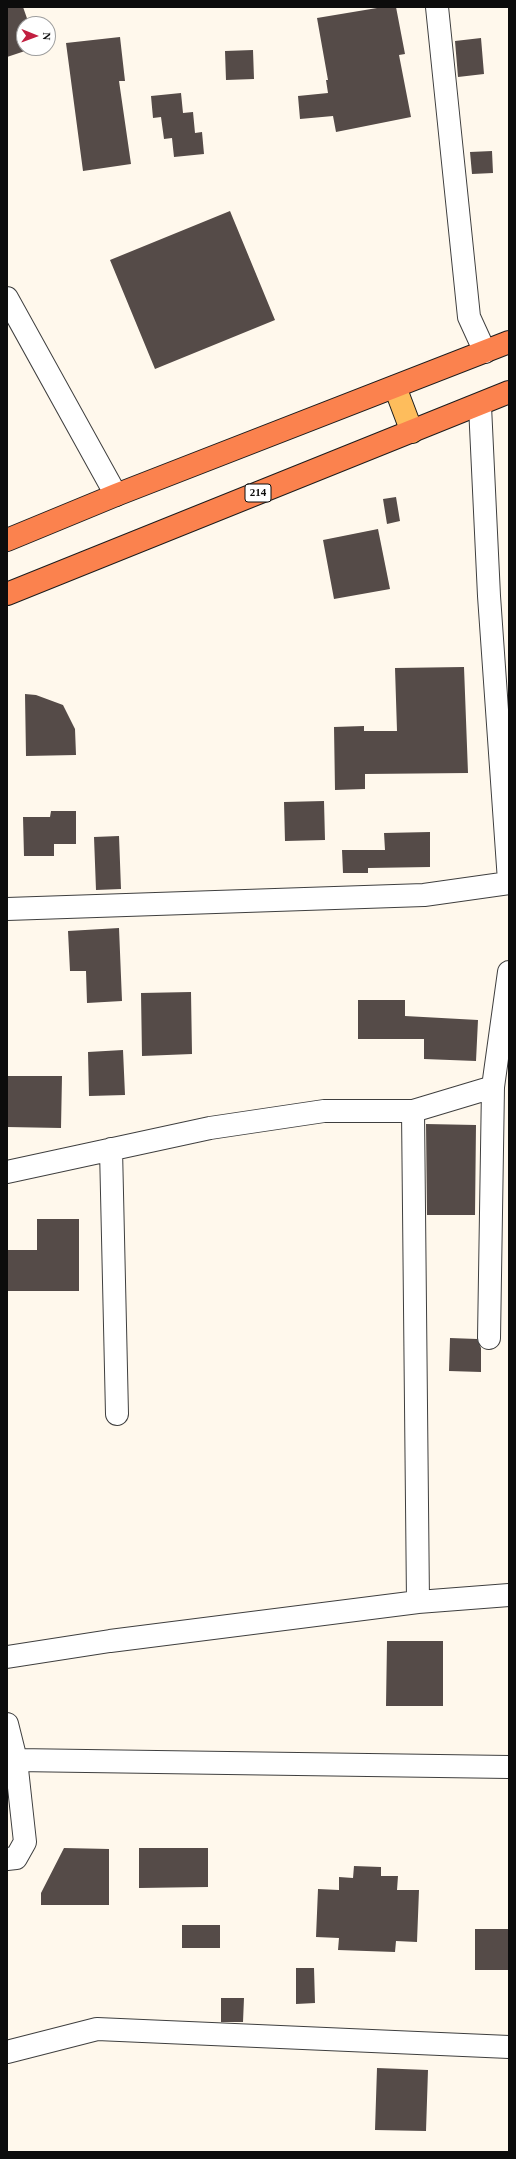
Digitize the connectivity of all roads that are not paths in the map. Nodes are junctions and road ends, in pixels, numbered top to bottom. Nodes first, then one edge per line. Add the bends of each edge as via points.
1 (437, 7) edge
2 (7, 298) edge
3 (509, 342) edge
4 (485, 352) junction
5 (395, 387) junction
6 (509, 392) edge
7 (480, 406) junction
8 (412, 432) junction
9 (116, 495) junction
10 (7, 540) edge
11 (7, 594) edge
12 (509, 882) edge
13 (7, 909) edge
14 (509, 972) edge
15 (493, 1087) junction
16 (502, 1108) edge
17 (413, 1111) junction
18 (111, 1149) junction
19 (7, 1172) edge
20 (489, 1338) dead end
21 (117, 1414) dead end
22 (509, 1595) edge
23 (418, 1602) junction
24 (7, 1657) edge
25 (7, 1724) edge
26 (16, 1760) junction
27 (509, 1767) edge
28 (7, 1859) edge
29 (509, 2047) edge
30 (7, 2052) edge

1 - 4 street via 469,317
2 - 9 street
3 - 4 highway
4 - 5 highway
5 - 8 main road
5 - 9 highway
6 - 7 highway, 214
7 - 8 highway, 214
7 - 12 street via 489,596
8 - 11 highway, 214
9 - 10 highway
12 - 13 street via 424,895
14 - 15 street
15 - 16 street
15 - 17 street
16 - 20 street
17 - 18 street via 324,1110 210,1128
17 - 23 street
18 - 19 street
18 - 21 street
22 - 23 street
23 - 24 street via 110,1641
25 - 26 street
26 - 27 street
26 - 28 street via 25,1842 16,1858
29 - 30 street via 97,2029

